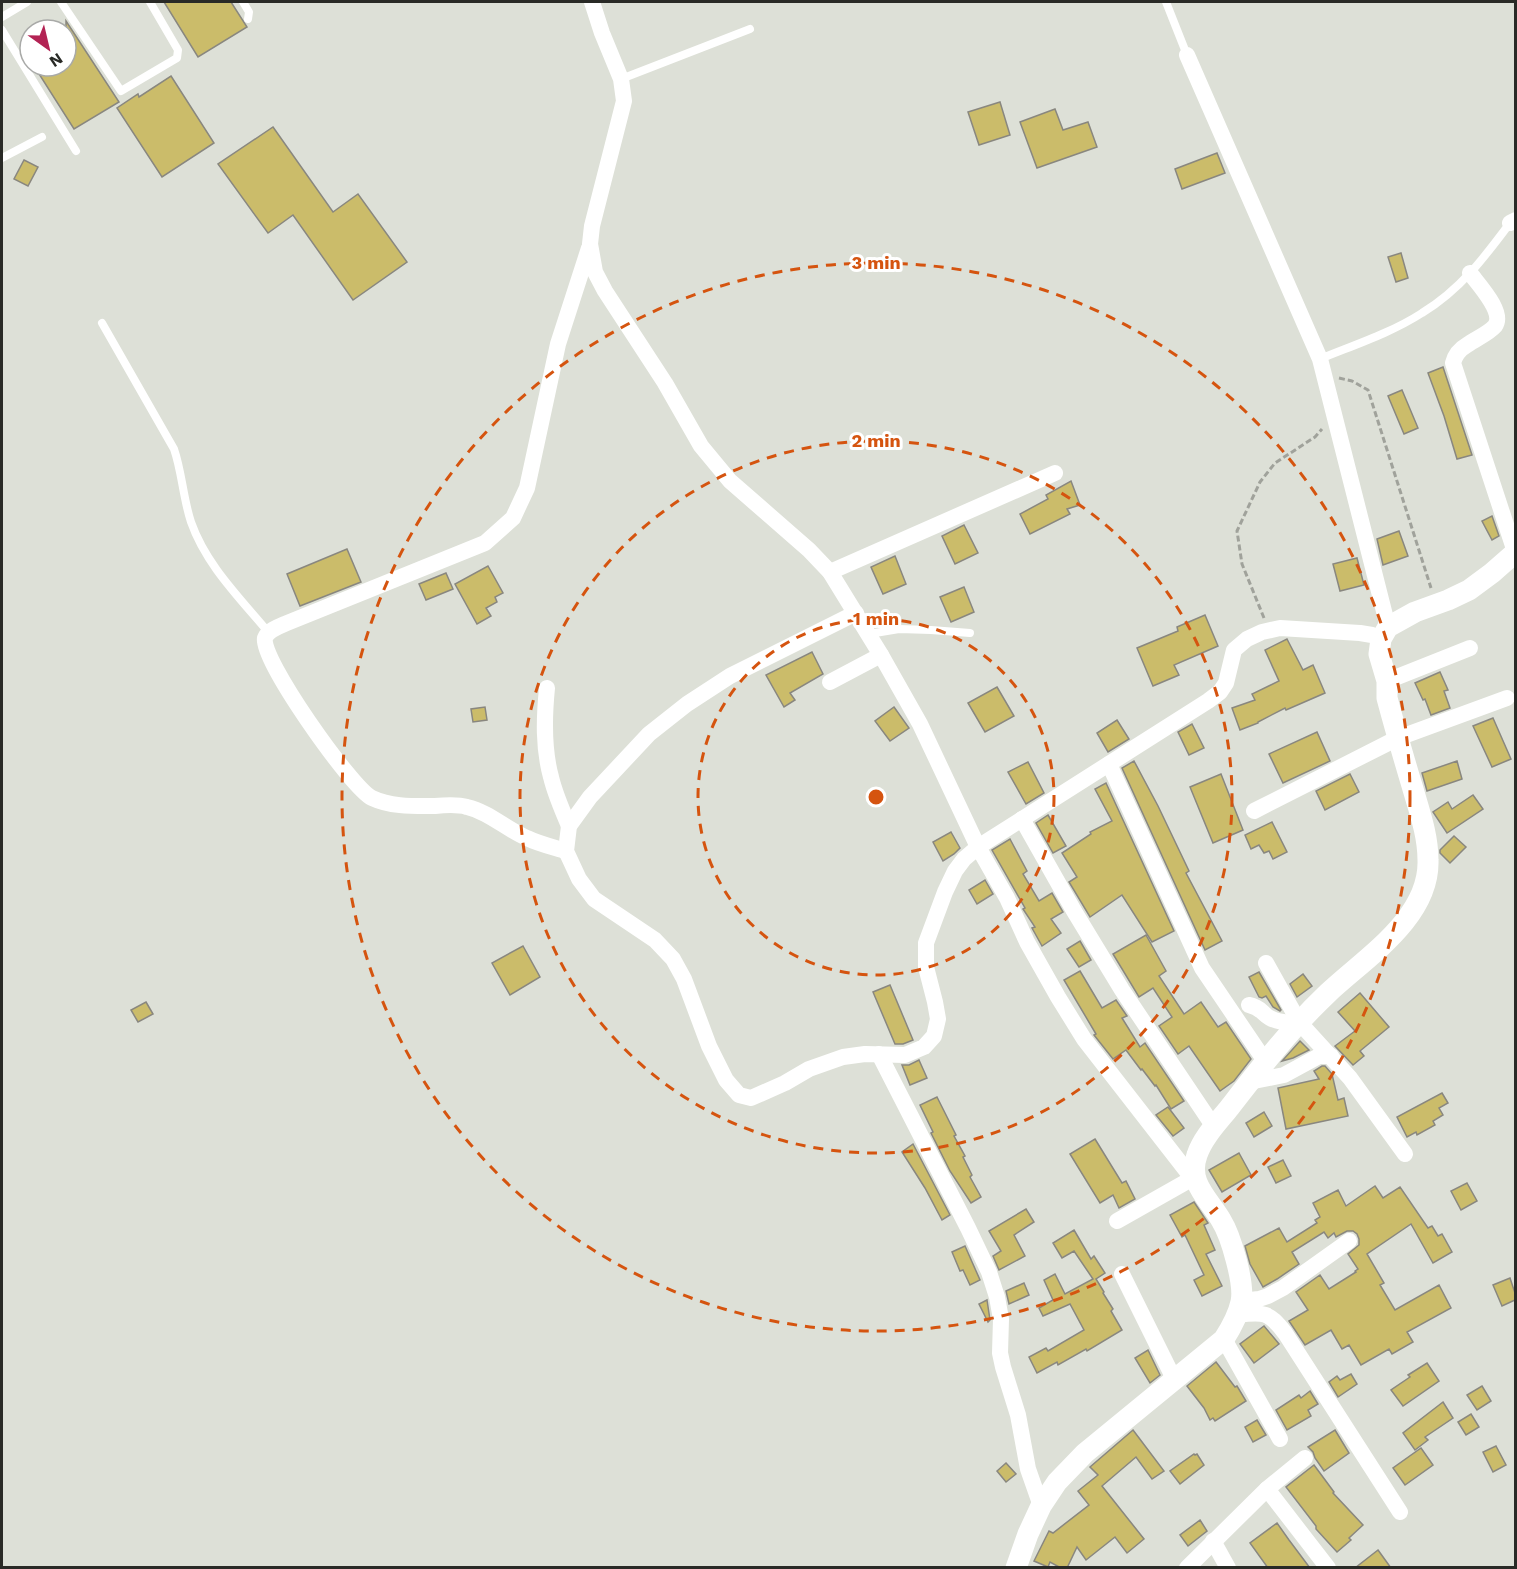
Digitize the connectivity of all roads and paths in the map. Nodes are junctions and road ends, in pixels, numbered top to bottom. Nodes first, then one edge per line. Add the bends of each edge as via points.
1 (25, 2) edge
2 (61, 2) edge
3 (150, 2) edge
4 (243, 2) edge
5 (595, 2) edge
6 (1166, 2) edge
7 (2, 17) edge
8 (248, 20) dead end
9 (750, 29) dead end
10 (2, 30) edge
11 (1187, 55) joint
12 (621, 79) junction
13 (42, 137) dead end
14 (76, 150) dead end
15 (2, 158) edge
16 (1513, 221) edge
17 (590, 244) junction
18 (1470, 273) junction
19 (102, 324) dead end
20 (1320, 359) junction
21 (1324, 375) junction
22 (1335, 415) junction
23 (1055, 473) dead end
24 (1515, 552) edge
25 (830, 572) junction
26 (1436, 604) junction
27 (856, 613) junction
28 (1269, 630) junction
29 (269, 633) junction
30 (970, 633) dead end
31 (1385, 633) junction
32 (869, 634) junction
33 (1470, 648) dead end
34 (881, 655) junction
35 (1387, 681) junction
36 (830, 682) dead end
37 (547, 688) dead end
38 (1507, 698) dead end
39 (1398, 738) junction
40 (1109, 764) junction
41 (1254, 811) dead end
42 (1023, 819) junction
43 (569, 826) junction
44 (978, 847) junction
45 (566, 851) junction
46 (1266, 963) dead end
47 (1249, 1005) dead end
48 (1299, 1022) junction
49 (879, 1054) junction
50 (1331, 1056) junction
51 (1265, 1061) junction
52 (1249, 1082) junction
53 (1214, 1127) junction
54 (1405, 1154) dead end
55 (1194, 1181) junction
56 (1117, 1221) dead end
57 (1349, 1241) dead end
58 (1122, 1274) dead end
59 (1239, 1308) junction
60 (1224, 1339) junction
61 (1174, 1379) junction
62 (1280, 1439) dead end
63 (1305, 1458) dead end
64 (1267, 1490) junction
65 (1041, 1506) junction
66 (1400, 1512) dead end
67 (1214, 1541) junction
68 (1016, 1568) edge
69 (1186, 1568) edge
70 (1228, 1568) edge
71 (1328, 1568) edge

1 - 7 lane
2 - 3 lane via 121,91 177,58 178,50
4 - 8 lane via 249,12
5 - 12 street via 602,33
6 - 11 lane
9 - 12 lane
10 - 14 lane
11 - 20 street
12 - 17 street via 624,101
13 - 15 lane
16 - 18 lane
17 - 25 street via 595,272 605,291 701,446 730,481
17 - 29 street via 558,344 526,488 513,518 485,543
18 - 20 lane via 1421,314
18 - 24 street via 1492,301 1498,317 1495,326 1465,346 1453,363
19 - 29 lane via 174,449 190,520 200,543 223,579
20 - 21 street
21 - 22 street
21 - 26 path via 1352,381 1368,390
22 - 28 path via 1315,437 1275,463 1260,482 1237,531 1242,564
22 - 31 street
23 - 25 street
24 - 26 street via 1469,590
25 - 27 street
26 - 31 street via 1415,612
27 - 32 street
27 - 43 street via 730,676 687,704 649,734 590,797
28 - 31 street
28 - 40 street via 1247,639 1234,650 1220,692
29 - 45 street via 265,643 268,654 295,701 346,773 370,797 398,805 464,806 527,838
30 - 32 lane via 899,629
31 - 35 street via 1378,654
32 - 34 street
33 - 35 street
34 - 36 street
34 - 44 street via 920,724
35 - 39 street via 1387,698
37 - 43 street via 546,752 550,776
38 - 39 street
39 - 41 street
39 - 48 street via 1425,832 1427,880 1400,928
40 - 42 street
40 - 51 street via 1202,968
42 - 44 street
42 - 53 street via 1116,980
43 - 45 street
44 - 49 street via 955,871 926,942 926,967 938,1019 934,1036 924,1047 905,1055
44 - 55 street via 1084,1039
45 - 49 street via 594,899 655,940 673,959 709,1046 726,1080 739,1095 751,1098 763,1094 809,1069 843,1057
46 - 48 street
47 - 48 street via 1278,1021
48 - 50 street
48 - 51 street
49 - 65 street via 989,1272 1001,1319 1003,1367
50 - 52 street via 1319,1056 1284,1076
50 - 54 street
51 - 52 street
52 - 53 street
53 - 55 street via 1197,1153
55 - 56 street
55 - 59 street via 1231,1240 1241,1283
57 - 59 street via 1283,1288
58 - 61 street
59 - 60 street
59 - 66 street via 1267,1315 1285,1333
60 - 61 street
60 - 62 street
61 - 65 street via 1085,1453
63 - 64 street
64 - 67 street
64 - 71 street
65 - 68 street
67 - 69 street
67 - 70 street

